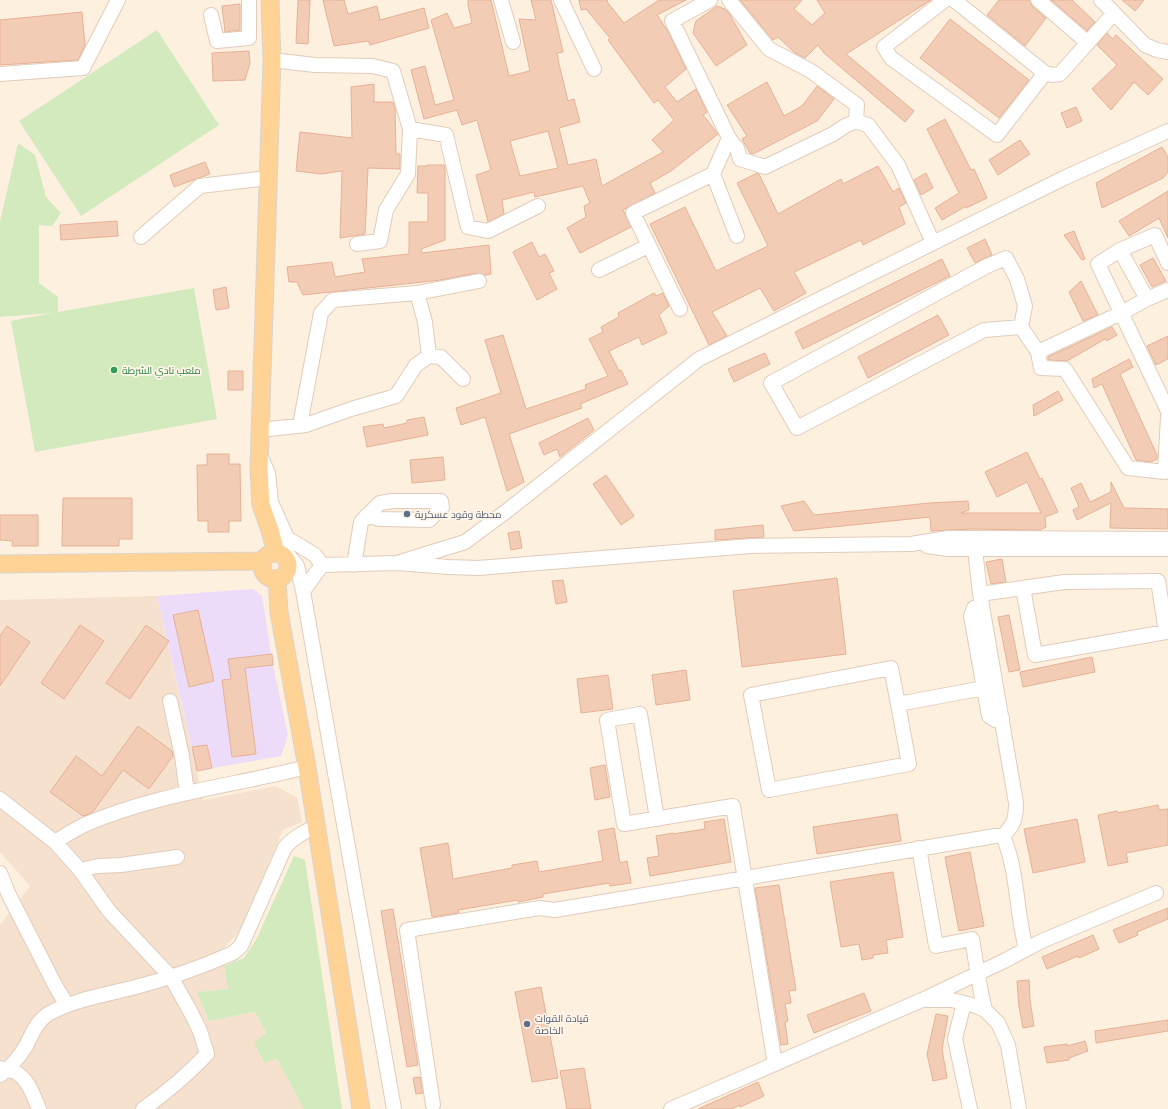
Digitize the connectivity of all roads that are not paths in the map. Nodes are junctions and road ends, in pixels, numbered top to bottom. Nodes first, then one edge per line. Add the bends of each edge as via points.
1 (106, 0) edge
2 (119, 0) edge
3 (249, 0) edge
4 (272, 0) edge
5 (501, 0) edge
6 (562, 0) edge
7 (710, 0) edge
8 (729, 0) edge
9 (1038, 0) edge
10 (1101, 0) edge
11 (954, 1) edge
12 (1114, 13) junction
13 (211, 15) dead end
14 (513, 42) dead end
15 (1088, 43) junction
16 (1168, 52) edge
17 (272, 60) junction
18 (594, 69) dead end
19 (1046, 73) junction
20 (0, 74) edge
21 (856, 121) junction
22 (410, 129) junction
23 (1168, 131) edge
24 (729, 138) junction
25 (713, 174) junction
26 (268, 178) junction
27 (538, 206) dead end
28 (737, 236) dead end
29 (141, 237) dead end
30 (932, 243) junction
31 (357, 244) dead end
32 (648, 246) junction
33 (1120, 250) junction
34 (1168, 263) edge
35 (599, 270) dead end
36 (479, 281) dead end
37 (1168, 290) edge
38 (417, 293) junction
39 (1147, 299) junction
40 (680, 309) dead end
41 (1121, 313) junction
42 (1021, 328) junction
43 (1038, 352) junction
44 (429, 356) junction
45 (463, 379) dead end
46 (1168, 411) edge
47 (1168, 416) edge
48 (300, 425) junction
49 (260, 430) junction
50 (1166, 471) edge
51 (366, 516) dead end
52 (1168, 538) edge
53 (911, 544) junction
54 (975, 549) junction
55 (1168, 549) edge
56 (276, 555) junction
57 (0, 564) edge
58 (397, 564) junction
59 (322, 565) junction
60 (354, 565) junction
61 (0, 576) edge
62 (277, 579) junction
63 (1023, 588) junction
64 (303, 591) junction
65 (981, 600) junction
66 (984, 688) junction
67 (170, 701) dead end
68 (898, 704) junction
69 (1002, 718) junction
70 (307, 767) junction
71 (187, 793) junction
72 (0, 799) edge
73 (657, 819) junction
74 (317, 826) junction
75 (1003, 836) junction
76 (55, 842) junction
77 (919, 848) junction
78 (177, 857) dead end
79 (80, 870) junction
80 (0, 873) edge
81 (745, 879) junction
82 (1156, 893) dead end
83 (4, 899) edge
84 (1026, 949) junction
85 (977, 974) junction
86 (171, 977) junction
87 (922, 1000) junction
88 (964, 1003) junction
89 (67, 1005) junction
90 (985, 1010) junction
91 (775, 1064) junction
92 (2, 1071) edge
93 (433, 1105) dead end
94 (39, 1109) edge
95 (143, 1109) edge
96 (361, 1109) edge
97 (394, 1109) edge
98 (671, 1109) edge
99 (970, 1109) edge
100 (1019, 1109) edge

1 - 2 street via 105,2
2 - 20 street via 82,68
3 - 13 street via 249,38 217,41
4 - 17 main road
5 - 14 street
6 - 18 street
7 - 24 street via 672,21
8 - 21 street via 769,49 811,71 857,105
9 - 15 street
10 - 12 street
11 - 19 street
11 - 19 street via 884,47 891,58 997,135
12 - 15 street
12 - 16 street via 1146,45
15 - 19 street via 1060,74
17 - 22 street via 315,65 373,66 393,71
17 - 26 main road
21 - 24 street via 765,168 740,159 737,148
21 - 30 street via 868,125 898,165
22 - 27 street via 446,135 468,227 488,231
22 - 31 street via 408,174 386,210 380,240
23 - 30 street via 1064,178
24 - 25 street
25 - 28 street
25 - 32 street via 633,213
26 - 29 street via 200,186
26 - 49 main road
30 - 58 street via 699,359 465,542
32 - 35 street
32 - 40 street
33 - 34 street via 1155,235
33 - 39 street
33 - 41 street via 1098,264
36 - 38 street
37 - 39 street
38 - 44 street via 425,322
38 - 48 street via 334,300 321,313
39 - 41 street
41 - 43 street
41 - 46 street
42 - 42 street via 1025,306 1017,279 1006,258 771,383 797,428 984,330
42 - 43 street
43 - 50 street via 1041,368 1065,369 1128,468
44 - 45 street via 441,357
44 - 48 street via 416,365 396,396
47 - 50 street
48 - 49 street
49 - 56 main road via 261,505
51 - 60 street via 361,522
52 - 53 street via 948,538
53 - 54 street via 948,549
53 - 58 street via 752,546 478,568
54 - 55 street
54 - 65 street
56 - 57 main road
56 - 59 street via 315,555
56 - 61 main road
56 - 62 main road via 265,574
56 - 62 main road via 285,558 287,564 284,575
56 - 64 street via 297,566
58 - 60 street
59 - 60 street
59 - 64 street
62 - 70 main road via 278,612
63 - 63 street via 1064,582 1158,581 1166,632 1035,656
63 - 65 street
64 - 97 street
65 - 66 street via 971,616
65 - 69 street
66 - 68 street
66 - 69 street via 989,716 995,720
67 - 71 street
68 - 68 street via 909,764 769,790 752,695 891,668
69 - 75 street via 1016,803 1013,824
70 - 71 street
70 - 74 main road
71 - 76 street via 120,811 83,826
72 - 76 street
73 - 73 street via 640,714 607,720 624,824
73 - 81 street via 733,806
74 - 86 street via 302,832 285,848 241,946 233,954
74 - 96 main road
75 - 77 street
75 - 84 street via 1010,857
76 - 79 street
77 - 81 street
77 - 85 street via 936,946 972,939
78 - 79 street
79 - 86 street via 109,911
80 - 83 street
81 - 91 street
81 - 93 street via 555,910 539,908 407,930
82 - 84 street
83 - 89 street
84 - 85 street
85 - 87 street
85 - 90 street
86 - 89 street
86 - 95 street via 200,1031 207,1054
87 - 88 street via 952,1000
87 - 91 street
88 - 90 street
88 - 99 street via 955,1039
89 - 92 street via 47,1015 35,1026 18,1058
90 - 100 street via 998,1023 1008,1045
91 - 98 street
92 - 94 street via 16,1072 23,1078

